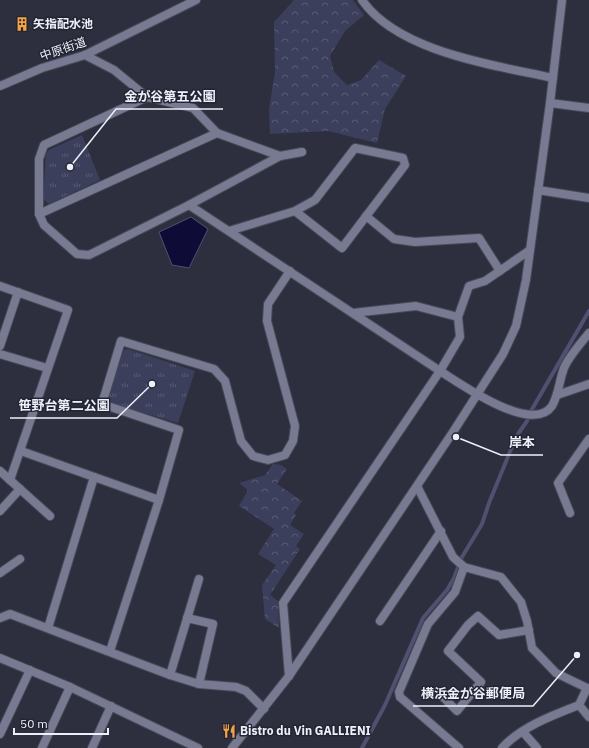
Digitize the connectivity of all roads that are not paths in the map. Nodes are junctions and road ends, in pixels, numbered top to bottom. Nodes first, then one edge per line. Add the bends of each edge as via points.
1 (196, 0) edge
2 (362, 0) edge
3 (562, 0) edge
4 (86, 55) junction
5 (553, 78) junction
6 (0, 86) edge
7 (147, 97) junction
8 (550, 103) junction
9 (589, 108) edge
10 (217, 133) junction
11 (302, 152) dead end
12 (280, 156) junction
13 (538, 190) junction
14 (589, 198) edge
15 (189, 205) junction
16 (295, 211) junction
17 (39, 214) junction
18 (366, 216) junction
19 (229, 231) junction
20 (530, 250) junction
21 (290, 271) junction
22 (500, 271) junction
23 (0, 286) edge
24 (18, 292) junction
25 (353, 313) junction
26 (458, 318) junction
27 (589, 333) edge
28 (0, 346) edge
29 (0, 354) edge
30 (47, 368) junction
31 (440, 371) junction
32 (589, 385) edge
33 (478, 394) junction
34 (557, 395) junction
35 (589, 439) edge
36 (21, 451) junction
37 (0, 471) edge
38 (94, 477) junction
39 (10, 480) junction
40 (417, 486) junction
41 (20, 489) junction
42 (159, 500) junction
43 (0, 511) edge
44 (570, 513) dead end
45 (50, 516) dead end
46 (441, 531) junction
47 (20, 559) dead end
48 (464, 566) junction
49 (0, 573) edge
50 (199, 579) dead end
51 (0, 618) edge
52 (187, 618) junction
53 (380, 620) dead end
54 (48, 628) junction
55 (529, 630) junction
56 (110, 651) junction
57 (0, 658) edge
58 (30, 670) junction
59 (170, 675) junction
60 (289, 676) junction
61 (199, 684) junction
62 (70, 687) junction
63 (588, 688) edge
64 (441, 695) dead end
65 (579, 705) junction
66 (111, 706) junction
67 (264, 709) junction
68 (589, 717) edge
69 (523, 732) junction
70 (0, 734) edge
71 (42, 748) edge
72 (92, 748) edge
73 (198, 748) edge
74 (232, 748) edge
75 (459, 748) edge
76 (502, 748) edge
77 (538, 748) edge

1 - 4 street, 中原街道
2 - 5 street via 372,13 399,34 445,53
3 - 5 street
4 - 6 street, 中原街道 via 42,68
4 - 7 street via 114,70
5 - 8 street
7 - 10 street via 192,108
7 - 17 street via 44,145 39,159
8 - 9 street
8 - 13 street
10 - 12 street
10 - 17 street
11 - 12 street
12 - 15 street
13 - 14 street
13 - 20 street
15 - 17 street via 89,255 77,254 44,225
15 - 19 street
16 - 18 street via 342,248
16 - 18 street via 315,200 355,148 403,158 405,165
16 - 19 street
18 - 22 street via 394,239 415,242 479,238
19 - 21 street
20 - 22 street
20 - 33 street via 516,326 503,354
21 - 25 street
21 - 42 street via 268,304 267,321 295,426 293,441 285,455 268,460 253,456 241,441 225,381 214,369 121,341 102,404 179,430
22 - 26 street via 485,281 469,286
23 - 24 street
24 - 28 street
24 - 30 street via 68,310
25 - 26 street via 416,306
25 - 31 street
26 - 31 street via 460,337
27 - 34 street via 565,367
29 - 30 street
30 - 36 street
31 - 33 street
31 - 60 street via 283,603
32 - 34 street
33 - 34 street via 524,416 537,416 551,408
33 - 40 street
35 - 44 street via 558,483
36 - 38 street
36 - 39 street
37 - 39 street
38 - 42 street
38 - 54 street
39 - 41 street
40 - 46 street
40 - 60 street
41 - 43 street
41 - 45 street
42 - 56 street
46 - 48 street via 453,557
46 - 53 street
47 - 49 street
48 - 55 street via 501,577 521,602
48 - 75 street via 455,592 428,624 399,692 400,697
50 - 52 street
51 - 54 street via 10,614
52 - 59 street
52 - 61 street via 213,624
54 - 56 street
55 - 63 street via 532,648 556,673
55 - 64 street via 499,635 478,616 448,651 481,682 457,711
56 - 59 street
57 - 58 street
58 - 62 street
58 - 70 street
59 - 61 street
60 - 67 street
61 - 67 street via 236,687 246,691
62 - 66 street
62 - 71 street
63 - 65 street
65 - 68 street
65 - 69 street via 551,716
66 - 72 street
66 - 73 street
67 - 74 street
69 - 76 street
69 - 77 street

